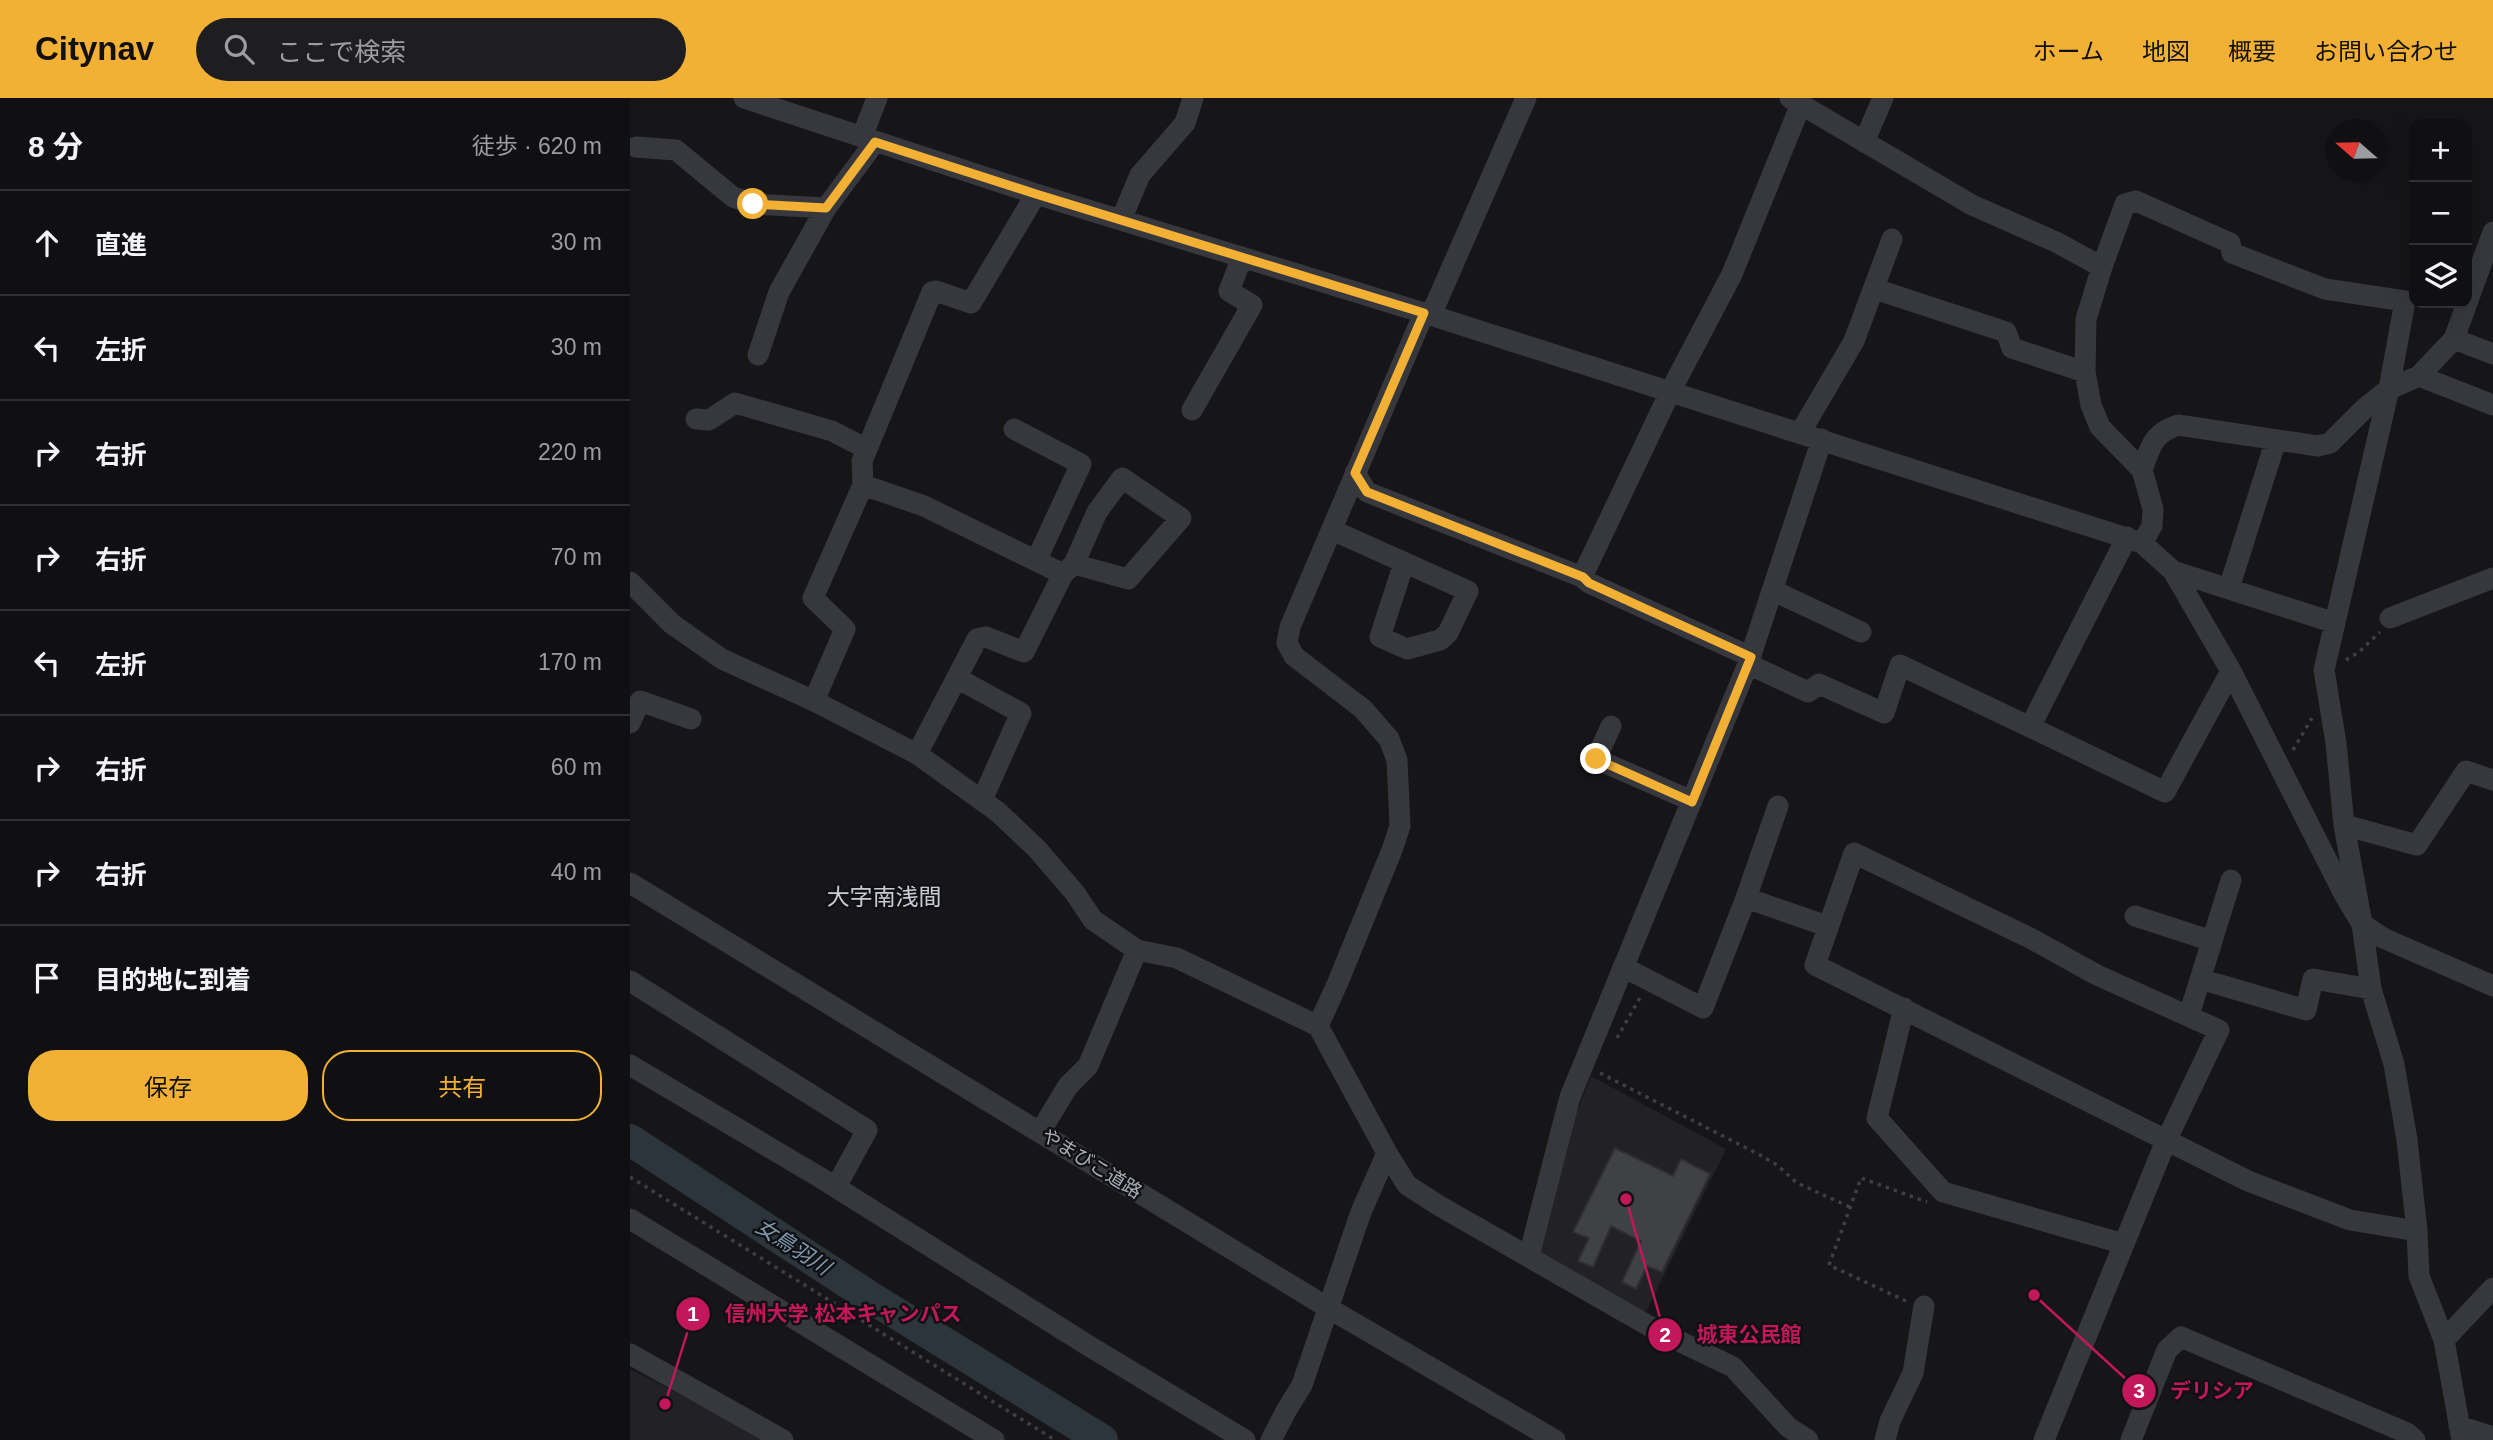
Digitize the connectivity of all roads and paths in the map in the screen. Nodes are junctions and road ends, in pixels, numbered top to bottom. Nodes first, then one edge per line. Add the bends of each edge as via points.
1 (744, 98) edge
2 (877, 98) edge
3 (1193, 98) edge
4 (1526, 98) edge
5 (1883, 98) edge
6 (1796, 101) edge
7 (785, 104) edge
8 (869, 139) junction
9 (1864, 142) junction
10 (636, 147) dead end
11 (1036, 194) junction
12 (826, 208) junction
13 (1121, 220) junction
14 (2493, 232) edge
15 (1892, 239) dead end
16 (1242, 257) junction
17 (2102, 267) junction
18 (1875, 289) junction
19 (2472, 289) edge
20 (2465, 308) edge
21 (1427, 314) junction
22 (2454, 338) junction
23 (2493, 354) edge
24 (758, 355) dead end
25 (2085, 372) junction
26 (2419, 376) junction
27 (2389, 388) junction
28 (1670, 392) junction
29 (2493, 405) edge
30 (1192, 410) dead end
31 (696, 419) dead end
32 (1014, 429) dead end
33 (1800, 433) junction
34 (1822, 439) junction
35 (2276, 440) junction
36 (867, 449) junction
37 (2142, 470) junction
38 (1355, 473) junction
39 (863, 485) junction
40 (1332, 530) junction
41 (2134, 540) junction
42 (1036, 561) junction
43 (1404, 563) junction
44 (1068, 569) junction
45 (2173, 571) junction
46 (1583, 577) junction
47 (2493, 578) edge
48 (630, 582) edge
49 (2229, 589) junction
50 (1772, 590) junction
51 (2390, 618) dead end
52 (2334, 623) junction
53 (1861, 632) dead end
54 (1749, 661) junction
55 (2231, 671) junction
56 (957, 678) junction
57 (814, 701) junction
58 (691, 719) dead end
59 (630, 723) edge
60 (1611, 726) dead end
61 (2030, 727) junction
62 (917, 754) junction
63 (2493, 780) edge
64 (982, 800) junction
65 (1692, 802) junction
66 (1778, 806) dead end
67 (2343, 825) junction
68 (2231, 880) dead end
69 (630, 883) edge
70 (1746, 898) junction
71 (2135, 916) dead end
72 (2362, 924) junction
73 (1827, 926) junction
74 (2212, 941) junction
75 (1137, 950) junction
76 (1623, 967) junction
77 (2200, 979) junction
78 (630, 981) edge
79 (1650, 981) junction
80 (2493, 986) edge
81 (2371, 989) junction
82 (1904, 1008) junction
83 (2189, 1015) junction
84 (1318, 1026) junction
85 (1610, 1048) dead end
86 (630, 1065) edge
87 (1597, 1071) dead end
88 (1040, 1132) junction
89 (2166, 1141) junction
90 (1387, 1153) junction
91 (630, 1177) edge
92 (836, 1187) junction
93 (1943, 1192) junction
94 (1850, 1207) junction
95 (630, 1220) edge
96 (2417, 1231) junction
97 (2124, 1244) junction
98 (1529, 1256) junction
99 (2493, 1288) edge
100 (1924, 1307) joint
101 (1330, 1309) junction
102 (2444, 1340) junction
103 (630, 1354) edge
104 (2461, 1433) edge
105 (2493, 1437) edge
106 (783, 1440) edge
107 (995, 1440) edge
108 (1055, 1440) edge
109 (1245, 1440) edge
110 (1271, 1440) edge
111 (1555, 1440) edge
112 (1808, 1440) edge
113 (1885, 1440) edge
114 (2044, 1440) edge
115 (2131, 1440) edge
116 (2414, 1440) edge

1 - 7 street
2 - 8 street
3 - 13 street via 1185,123 1140,175
4 - 21 street
5 - 9 street
6 - 9 street
6 - 28 street via 1732,274
7 - 8 street
8 - 11 street
8 - 12 street
9 - 17 street via 1972,205
10 - 12 street via 676,150 733,197 753,204
11 - 13 street
11 - 36 street via 971,303 932,292
12 - 24 street via 779,292
13 - 16 street
14 - 19 street
15 - 18 street
16 - 21 street
16 - 30 street via 1229,290 1252,305
17 - 25 street via 2086,319
17 - 27 street via 2125,204 2136,201 2230,243 2232,253 2325,289 2405,301
18 - 25 street via 2006,332 2012,348
18 - 33 street via 1854,341
20 - 22 street
21 - 28 street
21 - 38 street
22 - 23 street
22 - 26 street
25 - 37 street via 2100,427
26 - 27 street
26 - 29 street
27 - 35 street via 2330,443 2318,446
27 - 52 street
28 - 33 street
28 - 46 street
31 - 36 street via 709,420 735,403 832,430
32 - 42 street via 1081,464
33 - 34 street
34 - 41 street
34 - 50 street
35 - 37 street via 2178,425 2163,430 2153,441
35 - 49 street
36 - 39 street via 862,461
37 - 41 street via 2153,509 2152,526
38 - 40 street
38 - 46 street via 1367,492
39 - 42 street via 924,506
39 - 57 street via 813,598 845,629
40 - 43 street
40 - 84 street via 1287,643 1294,656 1363,709 1389,739 1397,760 1400,826
41 - 45 street
41 - 61 street
42 - 44 street
43 - 43 street via 1468,592 1448,633 1440,640 1408,649 1380,637
44 - 44 street via 1128,579 1181,518 1122,478 1097,512
44 - 56 street via 1024,652 986,637 977,639
45 - 49 street
45 - 55 street
46 - 54 street
47 - 51 street
48 - 57 street via 672,624 722,659
49 - 52 street
50 - 53 street
50 - 54 street
52 - 67 street via 2324,670
54 - 61 street via 1808,692 1819,684 1884,713 1900,665
54 - 65 street
55 - 61 street via 2165,792
55 - 72 street
56 - 62 street
56 - 64 street via 1021,713
57 - 62 street
58 - 59 street via 640,701
60 - 65 street via 1596,759
62 - 64 street
63 - 67 street via 2466,771 2417,845
64 - 75 street via 1037,849 1093,920
65 - 76 street
66 - 70 street
67 - 72 street
68 - 74 street
69 - 88 street, やまびこ道路
70 - 73 street
70 - 79 street via 1703,1008
71 - 74 street
72 - 80 street via 2382,938
72 - 81 street
73 - 82 street via 1815,965
73 - 83 street via 1854,853 2097,975
74 - 77 street
75 - 84 street via 1177,958
75 - 88 street via 1088,1066 1068,1086
76 - 79 street
76 - 98 street via 1570,1097
77 - 81 street via 2306,1010 2313,979
77 - 83 street
78 - 92 street via 867,1130
79 - 85 path
81 - 96 street via 2394,1063
82 - 89 street
82 - 93 street via 1877,1118
83 - 89 street via 2219,1030
84 - 90 street
86 - 92 street
87 - 94 path via 1760,1155 1797,1183
88 - 101 street, やまびこ道路
89 - 96 street via 2248,1181 2350,1220
89 - 97 street
90 - 98 street via 1407,1185
90 - 101 street via 1361,1212
91 - 108 path
92 - 109 street
93 - 94 path via 1934,1205 1861,1178
93 - 97 street
94 - 100 path via 1829,1265
95 - 107 street
96 - 102 street via 2418,1276
97 - 114 street
98 - 112 street via 1656,1330 1733,1367 1788,1427
99 - 102 street
100 - 113 street via 1913,1373
101 - 110 street via 1302,1385
101 - 111 street, やまびこ道路
102 - 104 street
103 - 106 street
104 - 105 street
115 - 116 street via 2167,1350 2181,1337 2407,1433

